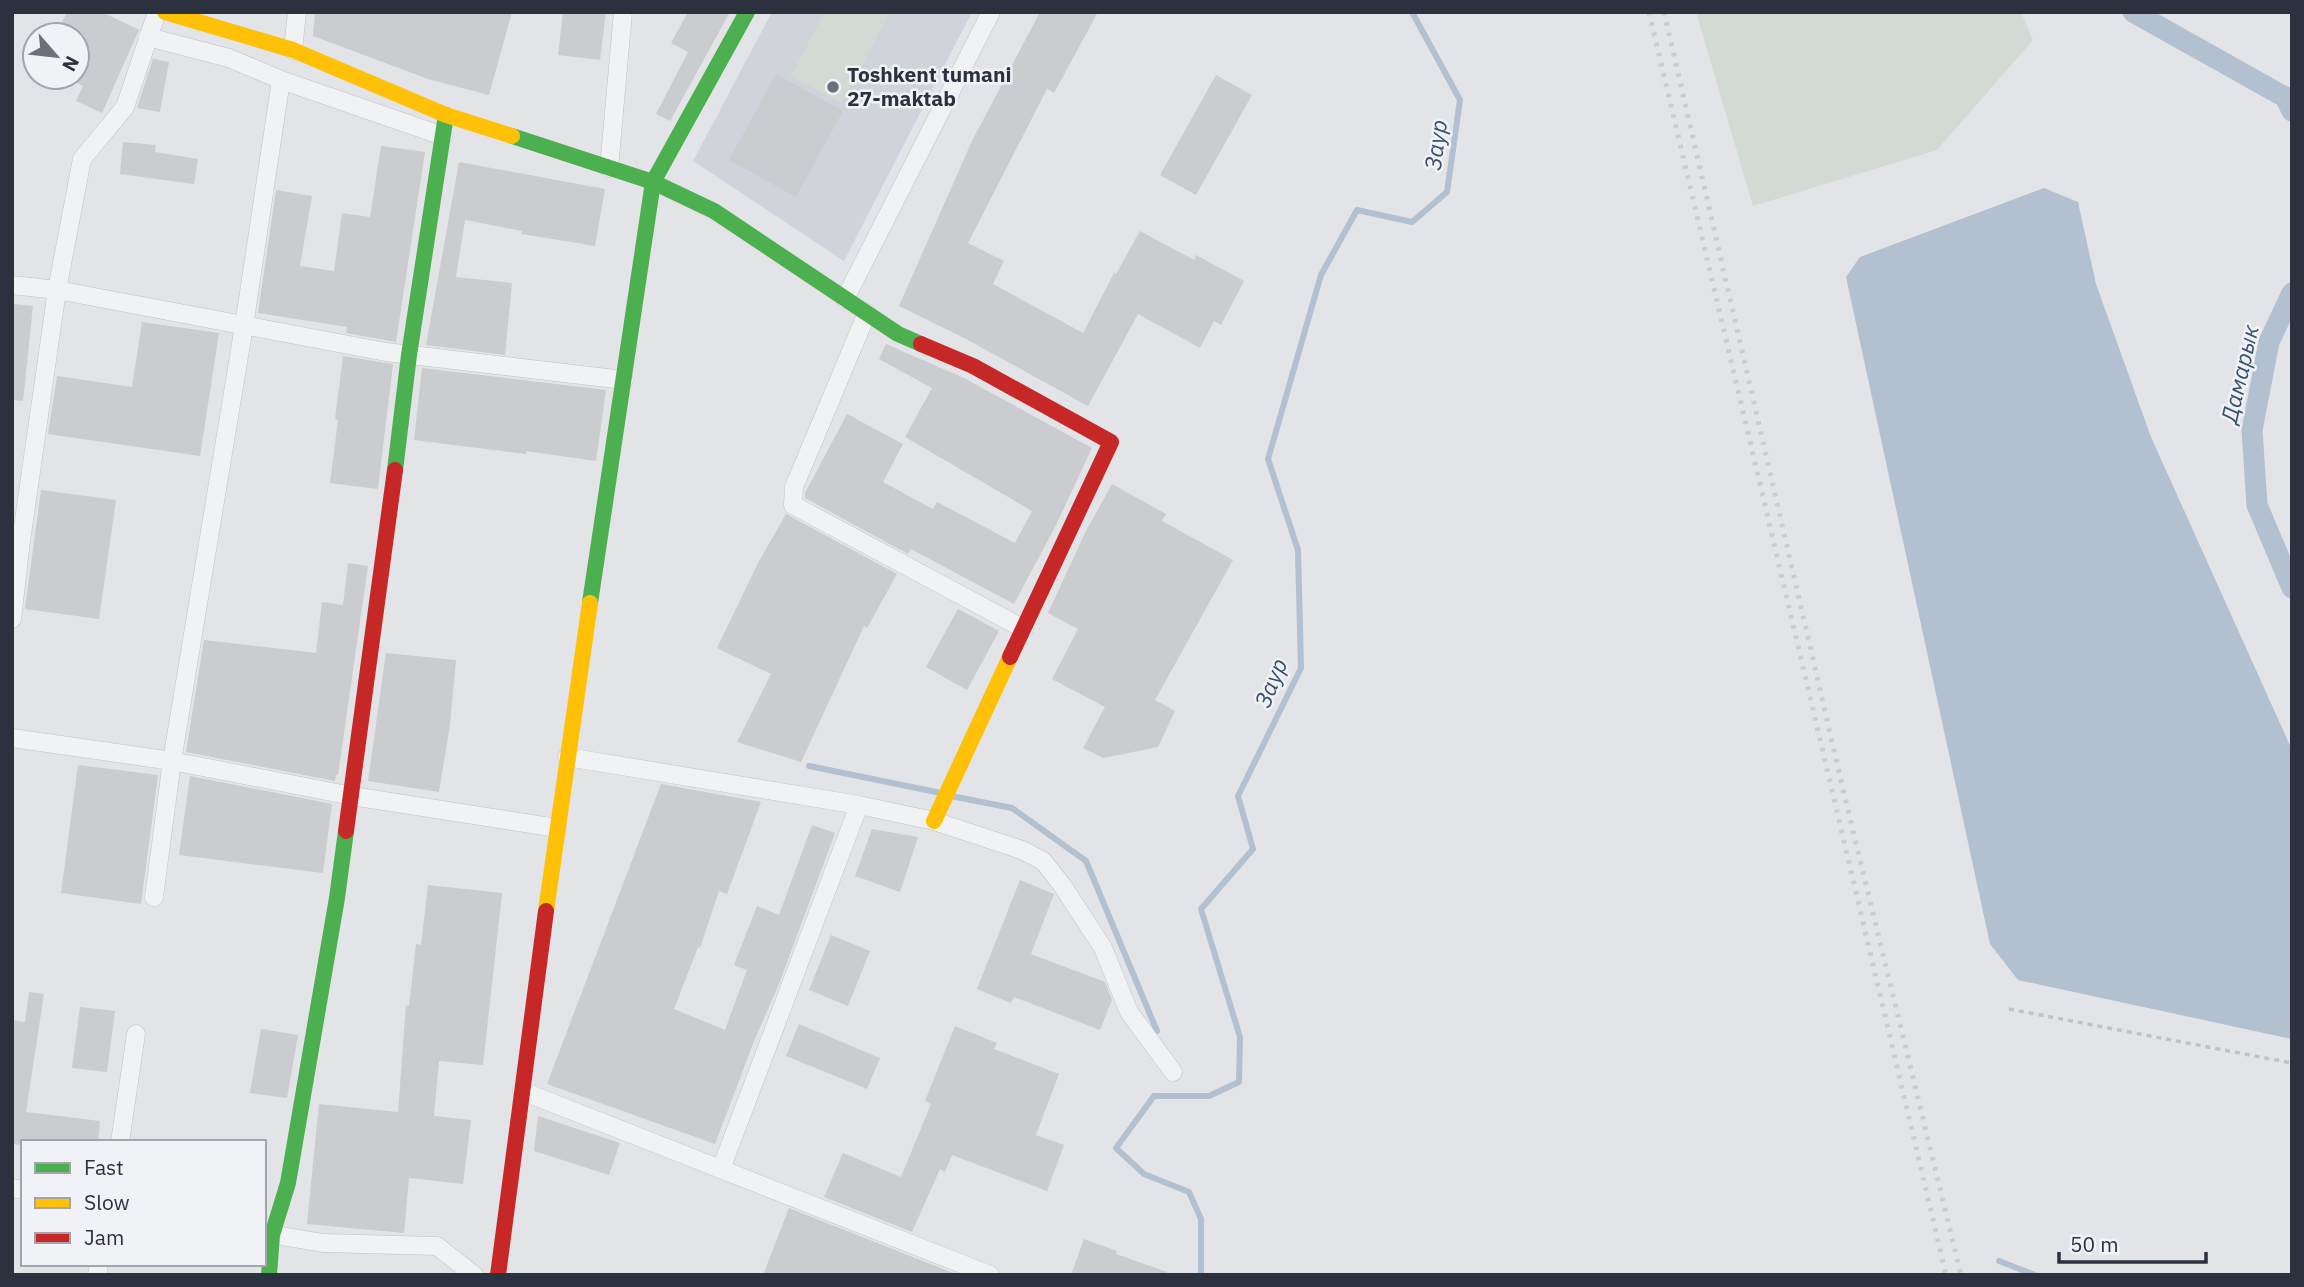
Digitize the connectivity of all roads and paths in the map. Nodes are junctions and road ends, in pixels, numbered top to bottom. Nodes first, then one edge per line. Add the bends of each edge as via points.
1 (157, 12) edge
2 (165, 12) edge
3 (297, 12) edge
4 (623, 12) edge
5 (747, 12) edge
6 (991, 12) edge
7 (148, 37) junction
8 (293, 50) junction
9 (281, 80) junction
10 (446, 115) junction
11 (443, 136) junction
12 (609, 168) junction
13 (653, 182) junction
14 (12, 285) edge
15 (57, 290) junction
16 (845, 299) junction
17 (867, 313) junction
18 (244, 326) junction
19 (409, 355) junction
20 (624, 380) junction
21 (12, 619) edge
22 (1024, 629) junction
23 (12, 738) edge
24 (567, 757) junction
25 (172, 761) junction
26 (352, 796) junction
27 (859, 805) junction
28 (934, 821) junction
29 (557, 828) junction
30 (154, 897) dead end
31 (2009, 1009) dead end
32 (136, 1034) dead end
33 (2292, 1063) edge
34 (1173, 1072) dead end
35 (522, 1091) junction
36 (121, 1140) edge
37 (722, 1169) junction
38 (268, 1234) edge
39 (269, 1275) edge
40 (474, 1275) edge
41 (498, 1275) edge
42 (990, 1275) edge

1 - 7 street
2 - 8 street
3 - 8 street
4 - 12 street
5 - 13 street
6 - 16 street
7 - 9 street via 229,58
7 - 15 street via 125,107 82,159
8 - 10 street
9 - 11 street
9 - 18 street
10 - 11 street
10 - 12 street
11 - 19 street
12 - 13 street
13 - 16 street via 714,211
13 - 20 street
14 - 15 street
15 - 18 street
15 - 21 street
16 - 17 street
17 - 22 street via 794,487 793,505
17 - 22 street via 898,334 973,366 1111,442
18 - 19 street
18 - 25 street
19 - 20 street
19 - 26 street
20 - 24 street
22 - 28 street
23 - 25 street
24 - 27 street
24 - 29 street
25 - 26 street
25 - 30 street
26 - 29 street
26 - 38 street via 288,1183
27 - 28 street
27 - 37 street
28 - 34 street via 1043,861 1103,948 1129,1012
29 - 35 street
31 - 33 path
32 - 36 street
35 - 37 street
35 - 41 street
37 - 42 street
38 - 39 street
38 - 40 street via 323,1242 437,1246

